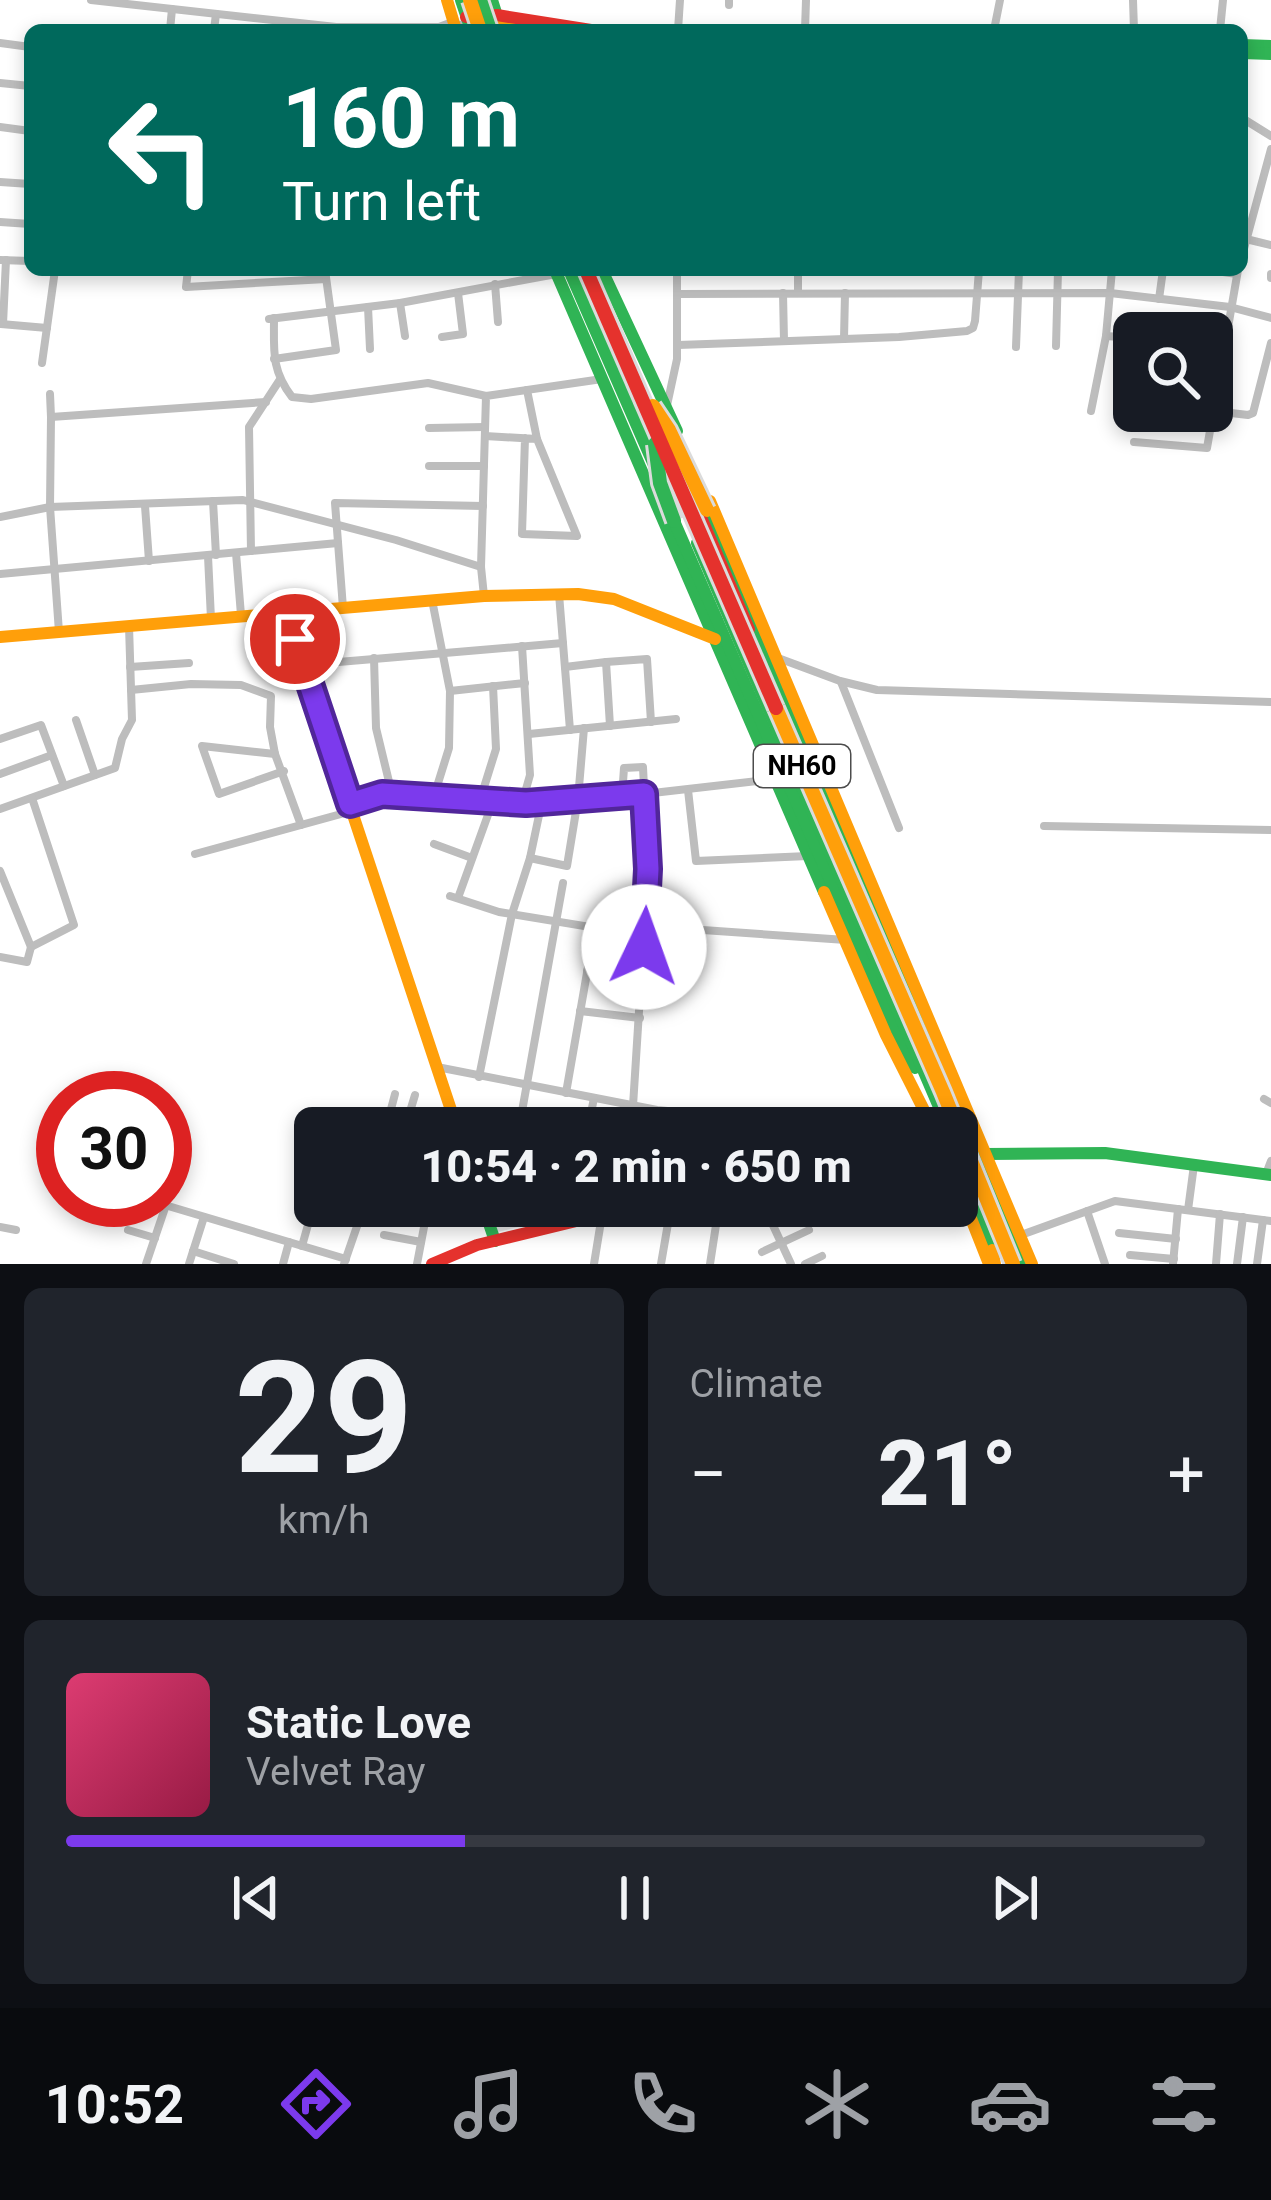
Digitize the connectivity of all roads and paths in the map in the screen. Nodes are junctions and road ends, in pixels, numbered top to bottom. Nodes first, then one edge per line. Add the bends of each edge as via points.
1 (91, 0) edge
2 (447, 0) edge
3 (466, 0) edge
4 (107, 1) edge
5 (172, 9) junction
6 (216, 14) junction
7 (478, 21) edge
8 (171, 24) edge
9 (215, 24) edge
10 (288, 24) edge
11 (407, 24) edge
12 (516, 24) edge
13 (1270, 155) edge
14 (1248, 191) edge
15 (1258, 193) junction
16 (1248, 225) edge
17 (3, 260) edge
18 (54, 276) edge
19 (187, 276) edge
20 (313, 276) edge
21 (326, 276) edge
22 (543, 276) edge
23 (574, 276) edge
24 (575, 276) edge
25 (575, 276) edge
26 (576, 276) edge
27 (576, 276) edge
28 (605, 276) edge
29 (677, 276) edge
30 (798, 276) edge
31 (979, 276) edge
32 (1019, 276) edge
33 (1058, 276) edge
34 (1111, 276) edge
35 (1162, 276) edge
36 (1237, 276) edge
37 (495, 284) junction
38 (458, 293) junction
39 (783, 293) junction
40 (798, 293) junction
41 (845, 293) junction
42 (1018, 293) junction
43 (1057, 293) junction
44 (1110, 293) junction
45 (677, 294) junction
46 (978, 294) junction
47 (1160, 298) junction
48 (400, 303) junction
49 (368, 307) junction
50 (1230, 307) junction
51 (331, 310) junction
52 (1229, 312) edge
53 (1271, 318) edge
54 (498, 322) dead end
55 (2, 324) edge
56 (47, 328) junction
57 (405, 335) dead end
58 (1106, 336) junction
59 (1113, 336) edge
60 (442, 337) dead end
61 (844, 339) junction
62 (784, 341) junction
63 (1271, 343) edge
64 (678, 345) junction
65 (1056, 346) dead end
66 (1016, 347) dead end
67 (370, 349) dead end
68 (274, 359) junction
69 (42, 363) dead end
70 (602, 379) junction
71 (279, 381) junction
72 (526, 390) junction
73 (50, 394) dead end
74 (640, 394) junction
75 (486, 396) junction
76 (266, 402) junction
77 (666, 410) junction
78 (1091, 411) dead end
79 (1233, 411) edge
80 (50, 417) junction
81 (429, 428) dead end
82 (485, 431) junction
83 (1210, 432) edge
84 (525, 438) junction
85 (538, 439) junction
86 (1134, 442) dead end
87 (655, 444) junction
88 (429, 466) dead end
89 (484, 466) junction
90 (213, 501) junction
91 (249, 502) junction
92 (145, 506) junction
93 (483, 506) junction
94 (50, 507) junction
95 (0, 517) edge
96 (337, 524) junction
97 (338, 543) junction
98 (251, 551) junction
99 (236, 553) junction
100 (212, 555) junction
101 (149, 561) junction
102 (482, 567) junction
103 (54, 570) junction
104 (0, 574) edge
105 (559, 594) junction
106 (484, 596) junction
107 (432, 600) junction
108 (344, 608) junction
109 (286, 613) junction
110 (241, 615) junction
111 (211, 619) junction
112 (129, 626) junction
113 (58, 632) junction
114 (0, 638) edge
115 (715, 639) junction
116 (563, 643) junction
117 (522, 646) junction
118 (442, 652) junction
119 (374, 658) junction
120 (778, 658) junction
121 (606, 662) junction
122 (189, 663) dead end
123 (303, 664) junction
124 (130, 667) junction
125 (565, 667) junction
126 (841, 681) junction
127 (524, 683) junction
128 (493, 686) junction
129 (131, 690) junction
130 (449, 691) junction
131 (1271, 702) edge
132 (676, 718) dead end
133 (76, 720) dead end
134 (651, 722) junction
135 (610, 726) junction
136 (584, 728) junction
137 (570, 730) junction
138 (529, 734) junction
139 (0, 739) edge
140 (275, 754) junction
141 (52, 755) junction
142 (284, 770) junction
143 (0, 774) edge
144 (95, 775) junction
145 (776, 779) junction
146 (64, 786) junction
147 (688, 790) junction
148 (392, 794) junction
149 (644, 794) junction
150 (434, 796) junction
151 (622, 796) junction
152 (32, 798) junction
153 (578, 799) junction
154 (481, 800) junction
155 (493, 801) junction
156 (542, 801) junction
157 (522, 802) junction
158 (351, 807) junction
159 (0, 809) edge
160 (301, 825) junction
161 (1044, 826) dead end
162 (898, 829) dead end
163 (1271, 830) edge
164 (434, 844) dead end
165 (195, 854) dead end
166 (809, 856) junction
167 (472, 858) junction
168 (530, 858) junction
169 (0, 871) edge
170 (562, 883) dead end
171 (512, 914) junction
172 (556, 921) junction
173 (595, 928) junction
174 (645, 931) junction
175 (846, 940) junction
176 (31, 947) junction
177 (0, 957) edge
178 (587, 971) junction
179 (642, 979) junction
180 (580, 1011) junction
181 (640, 1018) junction
182 (437, 1067) junction
183 (479, 1076) junction
184 (923, 1083) junction
185 (527, 1086) junction
186 (566, 1093) junction
187 (395, 1094) dead end
188 (415, 1095) dead end
189 (594, 1098) junction
190 (630, 1105) junction
191 (392, 1107) edge
192 (411, 1107) edge
193 (450, 1107) edge
194 (523, 1107) edge
195 (592, 1107) edge
196 (645, 1107) edge
197 (923, 1107) edge
198 (935, 1107) edge
199 (937, 1107) edge
200 (980, 1155) junction
201 (1194, 1165) junction
202 (1269, 1170) edge
203 (1183, 1209) junction
204 (978, 1210) edge
205 (1087, 1211) junction
206 (192, 1213) edge
207 (1220, 1214) junction
208 (204, 1216) junction
209 (978, 1216) edge
210 (1243, 1217) junction
211 (1267, 1220) edge
212 (0, 1227) edge
213 (159, 1227) edge
214 (307, 1227) edge
215 (357, 1227) edge
216 (424, 1227) edge
217 (490, 1227) edge
218 (553, 1227) edge
219 (600, 1227) edge
220 (667, 1227) edge
221 (716, 1227) edge
222 (774, 1227) edge
223 (978, 1227) edge
224 (16, 1230) dead end
225 (128, 1230) dead end
226 (808, 1230) dead end
227 (1119, 1233) dead end
228 (384, 1235) dead end
229 (1021, 1235) junction
230 (155, 1238) junction
231 (1176, 1239) junction
232 (495, 1241) junction
233 (289, 1242) junction
234 (421, 1242) junction
235 (781, 1243) junction
236 (302, 1246) junction
237 (193, 1251) junction
238 (762, 1252) dead end
239 (1130, 1255) dead end
240 (822, 1256) dead end
241 (345, 1261) edge
242 (995, 1261) edge
243 (1174, 1262) edge
244 (146, 1264) edge
245 (189, 1264) edge
246 (234, 1264) edge
247 (283, 1264) edge
248 (417, 1264) edge
249 (432, 1264) edge
250 (594, 1264) edge
251 (661, 1264) edge
252 (710, 1264) edge
253 (791, 1264) edge
254 (805, 1264) edge
255 (1022, 1264) edge
256 (1105, 1264) edge
257 (1216, 1264) edge
258 (1237, 1264) edge
259 (1257, 1264) edge

1 - 4 street
2 - 7 main road
3 - 7 main road, bridge
4 - 5 street
5 - 6 street
5 - 8 street
6 - 9 street
6 - 10 street
7 - 11 street
7 - 12 main road
13 - 15 street
14 - 15 street
15 - 16 street
17 - 55 street
18 - 56 street
19 - 20 street via 186,286
21 - 51 street
22 - 37 street
23 - 70 main road
24 - 87 main road, NH60, bridge
25 - 184 main road
26 - 74 main road, NH60, bridge
27 - 200 main road via 707,530
28 - 77 main road
29 - 45 street
30 - 40 street
31 - 46 street
32 - 42 street
33 - 43 street
34 - 44 street
35 - 47 street
36 - 50 street
37 - 38 street
37 - 54 street
38 - 48 street
38 - 60 street via 464,332
39 - 40 street
39 - 45 street
39 - 62 street
40 - 41 street
41 - 46 street
41 - 61 street
42 - 43 street
42 - 46 street
42 - 66 street
43 - 44 street
43 - 65 street
44 - 47 street
44 - 58 street
45 - 64 street
46 - 61 street via 971,330
47 - 50 street
48 - 49 street
48 - 57 street
49 - 51 street
49 - 67 street
50 - 52 street
50 - 53 street
51 - 68 street via 272,319
51 - 68 street via 336,350
55 - 56 street
56 - 69 street
58 - 59 street
58 - 78 street
61 - 62 street
62 - 64 street
63 - 79 street via 1251,415
64 - 77 street
68 - 71 street
70 - 72 street
70 - 115 main road
71 - 75 street via 292,397 311,399 428,383
71 - 76 street
72 - 75 street
72 - 85 street
73 - 80 street
74 - 200 main road, bridge via 668,430 706,510
74 - 255 main road, NH60, bridge
75 - 82 street
76 - 80 street
76 - 91 street via 249,428
77 - 120 main road
80 - 94 street
81 - 82 street
82 - 84 street
82 - 89 street
83 - 86 street via 1208,448
84 - 85 street
84 - 85 street via 521,534 577,536
87 - 184 main road, bridge via 674,521
87 - 199 main road, NH60, bridge
88 - 89 street
89 - 93 street
90 - 91 street
90 - 92 street
90 - 100 street
91 - 96 street
91 - 98 street
92 - 94 street
92 - 101 street
93 - 96 street via 335,502
93 - 102 street
94 - 95 street
94 - 103 street
96 - 97 street
96 - 102 street
97 - 98 street
97 - 108 street
98 - 99 street
99 - 100 street
99 - 110 street
100 - 101 street
100 - 111 street
101 - 103 street
102 - 106 street
103 - 104 street
103 - 113 street
105 - 106 main road
105 - 115 main road via 614,598
105 - 116 street
106 - 107 main road
107 - 108 main road
107 - 118 street
108 - 109 main road
109 - 110 main road
109 - 123 main road
110 - 111 main road
111 - 112 main road
112 - 113 main road
112 - 124 street
113 - 114 main road
115 - 145 main road
116 - 117 street
116 - 125 street
117 - 118 street
117 - 127 street
118 - 119 street
118 - 130 street
119 - 123 street
119 - 148 street via 376,728
120 - 126 street
120 - 200 main road
121 - 125 street
121 - 134 street via 646,659
121 - 135 street
122 - 124 street
123 - 158 main road
124 - 129 street
125 - 137 street
126 - 131 street via 877,690
126 - 162 street
127 - 128 street
127 - 138 street
128 - 130 street
128 - 154 street via 496,749
129 - 140 street via 241,685 271,696
129 - 144 street via 132,720 115,768
130 - 150 street via 449,748
132 - 134 street
133 - 144 street
134 - 135 street
135 - 136 street
136 - 137 street
136 - 153 street
137 - 138 street
138 - 157 street
139 - 141 street via 41,725
140 - 142 street
140 - 142 street via 202,746 219,794
141 - 143 street
141 - 146 street
142 - 160 street
144 - 146 street
145 - 147 street
145 - 166 main road
146 - 152 street
147 - 149 street
147 - 166 street via 695,861
148 - 150 street
148 - 158 street
149 - 151 street
149 - 151 street via 643,767 624,768
149 - 174 street
150 - 154 street
151 - 153 street
152 - 159 street
152 - 176 street via 74,925
153 - 156 street
153 - 168 street via 567,866
154 - 155 street
155 - 157 street
155 - 167 street
156 - 157 street
156 - 168 street
158 - 160 street
158 - 182 main road
160 - 165 street
161 - 163 street
164 - 167 street
166 - 175 main road
167 - 171 street via 454,897
168 - 171 street
169 - 176 street
170 - 172 street
171 - 172 street
171 - 183 street
172 - 173 street
172 - 185 street
173 - 174 street
173 - 178 street
174 - 175 street
174 - 179 street
175 - 197 main road
176 - 177 street via 27,962
178 - 179 street
178 - 180 street
179 - 181 street
180 - 181 street
180 - 186 street
181 - 190 street
182 - 183 street
182 - 193 main road
183 - 185 street
184 - 198 main road
185 - 186 street
185 - 194 street
186 - 189 street
187 - 191 street
188 - 192 street
189 - 190 street
189 - 195 street
190 - 196 street
200 - 201 main road via 1105,1153
200 - 229 main road
200 - 255 main road
201 - 202 main road
201 - 203 street
203 - 205 street via 1115,1201
203 - 207 street
203 - 231 street
204 - 242 main road, bridge
205 - 229 street
205 - 256 street
206 - 208 street
207 - 210 street
207 - 257 street
208 - 233 street
208 - 237 street
209 - 242 main road
210 - 211 street
210 - 258 street
211 - 259 street
212 - 224 street
213 - 230 street
214 - 236 street
215 - 241 street
216 - 234 street
217 - 232 main road
218 - 232 main road
219 - 250 street
220 - 251 street
221 - 252 street
222 - 235 street
223 - 242 main road
225 - 230 street
226 - 235 street
227 - 231 street
228 - 234 street
229 - 255 main road
230 - 244 street
231 - 243 street
232 - 249 main road
233 - 236 street
233 - 247 street
234 - 248 street
235 - 238 street
235 - 253 street
236 - 241 street
237 - 245 street
237 - 246 street
239 - 243 street
240 - 254 street

